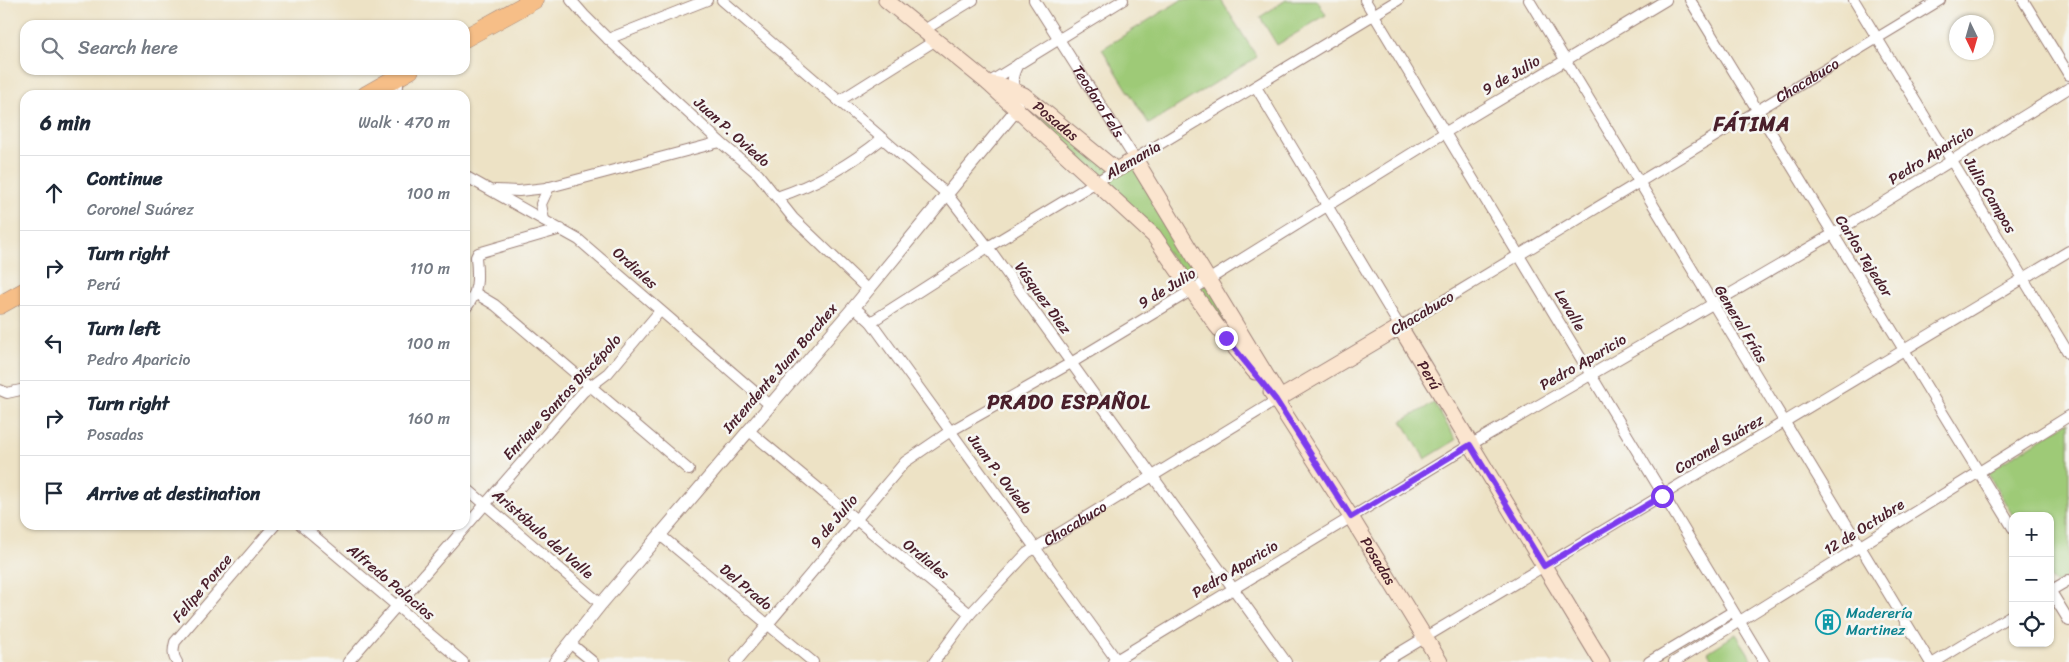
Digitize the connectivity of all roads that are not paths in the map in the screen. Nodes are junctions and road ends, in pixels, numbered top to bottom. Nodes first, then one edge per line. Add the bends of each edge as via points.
1 (526, 0) edge
2 (534, 0) edge
3 (571, 0) edge
4 (707, 0) edge
5 (722, 0) edge
6 (886, 0) edge
7 (973, 0) edge
8 (1034, 0) edge
9 (1123, 0) edge
10 (1366, 0) edge
11 (1398, 0) edge
12 (1529, 0) edge
13 (1666, 0) edge
14 (1690, 0) edge
15 (1854, 0) edge
16 (1940, 0) edge
17 (2023, 0) edge
18 (508, 14) junction
19 (1375, 15) junction
20 (924, 30) junction
21 (470, 35) edge
22 (1060, 38) junction
23 (1878, 38) junction
24 (608, 39) junction
25 (936, 40) junction
26 (1565, 61) junction
27 (1018, 64) junction
28 (401, 75) edge
29 (403, 75) edge
30 (2069, 75) edge
31 (988, 82) junction
32 (1256, 87) junction
33 (2069, 88) edge
34 (381, 90) edge
35 (399, 90) edge
36 (1015, 90) junction
37 (839, 101) junction
38 (1017, 109) junction
39 (1758, 112) junction
40 (1446, 132) junction
41 (883, 138) junction
42 (720, 142) junction
43 (1135, 158) junction
44 (1952, 160) junction
45 (1116, 170) junction
46 (470, 179) edge
47 (1095, 182) junction
48 (1639, 183) junction
49 (549, 187) junction
50 (488, 188) junction
51 (948, 194) junction
52 (777, 197) junction
53 (1327, 207) junction
54 (544, 220) junction
55 (561, 229) junction
56 (1833, 234) junction
57 (988, 247) junction
58 (2069, 251) edge
59 (1520, 254) junction
60 (2024, 279) junction
61 (1208, 280) junction
62 (868, 290) junction
63 (1192, 290) junction
64 (475, 293) junction
65 (20, 294) edge
66 (470, 301) edge
67 (1712, 304) junction
68 (0, 305) edge
69 (854, 307) junction
70 (660, 311) junction
71 (871, 322) junction
72 (1400, 327) junction
73 (1906, 350) junction
74 (2069, 354) edge
75 (1071, 363) junction
76 (1591, 375) junction
77 (590, 386) junction
78 (0, 390) edge
79 (20, 390) edge
80 (1278, 399) junction
81 (770, 405) junction
82 (2069, 416) edge
83 (1784, 423) junction
84 (748, 430) junction
85 (949, 432) junction
86 (1470, 445) junction
87 (689, 470) dead end
88 (1979, 472) junction
89 (1153, 476) junction
90 (470, 491) edge
91 (1662, 496) junction
92 (485, 504) junction
93 (1351, 517) junction
94 (854, 519) junction
95 (470, 521) edge
96 (2009, 521) edge
97 (271, 530) edge
98 (306, 530) edge
99 (462, 530) edge
100 (660, 535) junction
101 (1036, 546) junction
102 (1860, 547) junction
103 (1544, 566) junction
104 (2069, 580) edge
105 (1232, 588) junction
106 (2054, 589) edge
107 (2054, 597) edge
108 (601, 604) junction
109 (396, 606) junction
110 (1732, 612) junction
111 (970, 614) junction
112 (2009, 616) edge
113 (2069, 621) edge
114 (1739, 622) junction
115 (767, 623) junction
116 (1425, 637) junction
117 (570, 644) junction
118 (939, 660) edge
119 (1116, 661) edge
120 (177, 662) edge
121 (348, 662) edge
122 (463, 662) edge
123 (555, 662) edge
124 (593, 662) edge
125 (736, 662) edge
126 (813, 662) edge
127 (1286, 662) edge
128 (1384, 662) edge
129 (1440, 662) edge
130 (1602, 662) edge
131 (1649, 662) edge
132 (1674, 662) edge
133 (1764, 662) edge
134 (1930, 662) edge
135 (1935, 662) edge

1 - 18 highway
2 - 18 highway
3 - 24 street, Juan P. Oviedo
4 - 24 street
5 - 37 street, Vásquez Diez
6 - 20 main road, Posadas
7 - 20 street
8 - 22 street, Teodoro Fels
9 - 22 street
10 - 19 street, Levalle
11 - 19 street, Alemania
12 - 26 street, General Frías
13 - 26 street, 9 de Julio
14 - 39 street, Carlos Tejedor
15 - 23 street, Julio Campos
16 - 23 street, Chacabuco
17 - 30 street
18 - 21 highway
19 - 32 street, Alemania
19 - 40 street, Levalle
20 - 25 main road, Posadas
22 - 27 street
22 - 43 street, Teodoro Fels
23 - 39 street, Chacabuco
23 - 44 street, Julio Campos
24 - 42 street, Juan P. Oviedo
25 - 31 main road, Posadas
25 - 37 street
26 - 40 street, 9 de Julio
26 - 48 street, General Frías
27 - 31 street
27 - 36 street via 1012,84
28 - 34 highway
29 - 35 street
31 - 36 main road, Posadas
31 - 38 main road, Posadas
32 - 43 street, Alemania
32 - 53 street, Perú
33 - 44 street, Pedro Aparicio
36 - 38 street
36 - 45 main road, Posadas
37 - 41 street, Vásquez Diez
38 - 47 main road, Posadas
38 - 51 street, Intendente Juan Borchex
39 - 48 street, Chacabuco
39 - 56 street, Carlos Tejedor
40 - 53 street, 9 de Julio
40 - 59 street, Levalle
41 - 51 street, Vásquez Diez
41 - 52 street via 836,172
42 - 49 street
42 - 52 street, Juan P. Oviedo via 753,169
43 - 45 main road, Alemania
43 - 61 main road, Teodoro Fels
44 - 56 street, Pedro Aparicio
44 - 60 street, Julio Campos
45 - 47 street, Alemania
46 - 50 street, Ordiales
47 - 57 street, Alemania
47 - 63 main road, Posadas via 1154,236
48 - 59 street, Chacabuco
48 - 67 street, General Frías
49 - 50 street via 519,192
49 - 54 street via 542,197
50 - 54 street, Ordiales
51 - 57 street, Vásquez Diez
51 - 62 street, Intendente Juan Borchex
52 - 62 street, Juan P. Oviedo via 800,225
53 - 61 street, 9 de Julio
53 - 72 street, Perú
54 - 55 street, Ordiales
55 - 64 street via 478,253
55 - 70 street, Ordiales via 580,240
56 - 67 street, Pedro Aparicio
56 - 73 street, Carlos Tejedor
57 - 71 street, Alemania
57 - 75 street, Vásquez Diez
58 - 60 street, Coronel Suárez
59 - 72 street, Chacabuco
59 - 76 street, Levalle
60 - 73 street, Coronel Suárez
60 - 74 street, Julio Campos
61 - 63 street, 9 de Julio
61 - 80 main road, Posadas
62 - 69 street, Intendente Juan Borchex
63 - 75 street, 9 de Julio
63 - 80 main road, Posadas via 1216,325
64 - 66 street
64 - 77 street
65 - 68 highway
67 - 76 street, Pedro Aparicio
67 - 83 street, General Frías
69 - 71 street, Juan P. Oviedo
69 - 81 street, Intendente Juan Borchex
70 - 77 street, Enrique Santos Discépolo via 608,373
70 - 81 street, Ordiales
71 - 85 street, Juan P. Oviedo
72 - 80 main road, Chacabuco
72 - 86 main road, Perú
73 - 83 street, Coronel Suárez
73 - 88 street, Carlos Tejedor
75 - 85 street, 9 de Julio
75 - 89 street, Vásquez Diez
76 - 86 street, Pedro Aparicio
76 - 91 street, Levalle
77 - 87 street
77 - 92 street, Enrique Santos Discépolo
78 - 79 street via 7,393
80 - 89 street, Chacabuco
80 - 93 main road, Posadas
81 - 84 street, Intendente Juan Borchex
82 - 88 street, 12 de Octubre
83 - 91 street, Coronel Suárez
83 - 102 street, General Frías
84 - 94 street, Ordiales
84 - 100 street, Intendente Juan Borchex
85 - 94 street, 9 de Julio via 904,462
85 - 101 street, Juan P. Oviedo
86 - 93 street, Pedro Aparicio
86 - 103 main road, Perú
88 - 96 street, Carlos Tejedor
88 - 102 street, 12 de Octubre
89 - 101 street, Chacabuco
89 - 105 street, Vásquez Diez
90 - 92 street, Aristóbulo del Valle
91 - 103 street, Coronel Suárez
91 - 110 street, Levalle
92 - 95 street, Enrique Santos Discépolo
92 - 108 street, Aristóbulo del Valle
93 - 105 street, Pedro Aparicio
93 - 116 main road, Posadas
94 - 111 street, Ordiales
94 - 115 street, 9 de Julio
97 - 120 street, Felipe Ponce via 175,642 173,649
98 - 109 street, Alfredo Palacios
99 - 109 street, Enrique Santos Discépolo
100 - 108 street, Intendente Juan Borchex
100 - 115 street, Del Prado
101 - 111 street, Chacabuco
101 - 119 street, Juan P. Oviedo
102 - 114 street, 12 de Octubre
102 - 134 street, General Frías
103 - 116 street, Coronel Suárez
103 - 130 main road, Perú
104 - 106 street
105 - 119 street, Pedro Aparicio
105 - 127 street, Vásquez Diez
107 - 113 street
108 - 117 street, Intendente Juan Borchex
109 - 121 street, Enrique Santos Discépolo
109 - 122 street, Alfredo Palacios
110 - 114 street, Levalle
110 - 131 street
111 - 118 street, Chacabuco
112 - 135 street
114 - 132 street, 12 de Octubre
114 - 133 street, Levalle
115 - 125 street, 9 de Julio
115 - 126 street, Del Prado
116 - 128 street, Coronel Suárez
116 - 129 main road, Posadas
117 - 123 street, Intendente Juan Borchex
117 - 124 street

